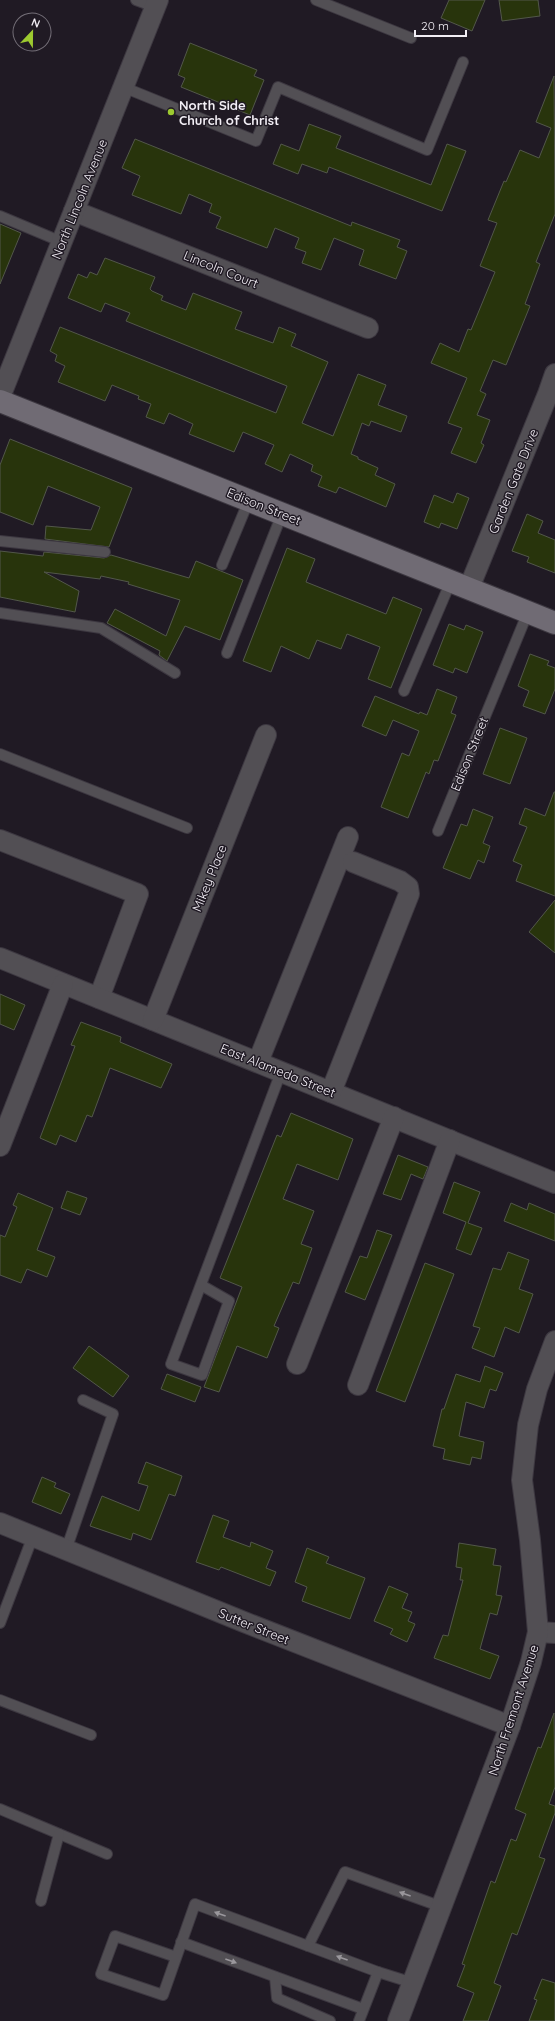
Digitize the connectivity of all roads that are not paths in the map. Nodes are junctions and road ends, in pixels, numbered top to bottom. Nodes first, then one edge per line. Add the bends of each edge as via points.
1 (136, 0) edge
2 (316, 0) edge
3 (156, 3) edge
4 (411, 38) dead end
5 (463, 62) dead end
6 (123, 87) junction
7 (74, 211) junction
8 (0, 216) edge
9 (62, 242) junction
10 (368, 328) dead end
11 (555, 374) edge
12 (552, 396) edge
13 (0, 397) edge
14 (0, 401) edge
15 (249, 500) junction
16 (282, 514) junction
17 (0, 541) edge
18 (105, 552) dead end
19 (222, 565) dead end
20 (460, 584) junction
21 (528, 612) junction
22 (0, 613) edge
23 (555, 623) edge
24 (227, 653) dead end
25 (175, 673) dead end
26 (404, 691) dead end
27 (266, 736) dead end
28 (0, 754) edge
29 (187, 828) dead end
30 (438, 831) dead end
31 (348, 837) dead end
32 (0, 840) edge
33 (353, 862) dead end
34 (0, 958) edge
35 (63, 984) junction
36 (99, 998) junction
37 (153, 1020) junction
38 (258, 1062) junction
39 (281, 1072) junction
40 (331, 1092) junction
41 (394, 1117) junction
42 (450, 1140) junction
43 (0, 1146) edge
44 (555, 1183) edge
45 (201, 1285) junction
46 (555, 1341) edge
47 (297, 1364) dead end
48 (358, 1385) dead end
49 (83, 1400) dead end
50 (0, 1523) edge
51 (33, 1536) junction
52 (66, 1550) junction
53 (0, 1623) edge
54 (546, 1633) edge
55 (0, 1700) edge
56 (510, 1726) junction
57 (91, 1734) dead end
58 (0, 1809) edge
59 (60, 1834) junction
60 (106, 1854) dead end
61 (41, 1901) dead end
62 (442, 1907) junction
63 (181, 1942) junction
64 (308, 1946) junction
65 (176, 1957) junction
66 (378, 1972) junction
67 (275, 1978) junction
68 (412, 1983) junction
69 (363, 2009) junction
70 (330, 2021) edge
71 (359, 2021) edge
72 (398, 2021) edge

1 - 3 lane
2 - 4 lane
3 - 6 street, North Lincoln Avenue
5 - 6 lane via 427,150 278,87 256,141
6 - 7 street, North Lincoln Avenue
7 - 9 street, North Lincoln Avenue
7 - 10 street, Lincoln Court
8 - 9 lane
9 - 13 street, North Lincoln Avenue
11 - 12 street, Garden Gate Drive
12 - 20 street, Garden Gate Drive
14 - 15 street, Edison Street
15 - 16 street, Edison Street
15 - 19 lane
16 - 20 street, Edison Street
16 - 24 lane
17 - 18 lane
20 - 21 street, Edison Street
20 - 26 lane
21 - 23 street, Edison Street
21 - 30 lane, Edison Street
22 - 25 lane via 101,628
27 - 37 street, Mikey Place
28 - 29 lane
31 - 38 street
32 - 36 street via 138,894
33 - 40 street via 400,881 408,887 409,894
34 - 35 street, East Alameda Street
35 - 36 street, East Alameda Street
35 - 43 street
36 - 37 street, East Alameda Street
37 - 38 street, East Alameda Street
38 - 39 street, East Alameda Street
39 - 40 street, East Alameda Street
39 - 45 lane
40 - 41 street, East Alameda Street
41 - 42 street, East Alameda Street
41 - 47 street
42 - 44 street, East Alameda Street
42 - 48 street
45 - 45 lane via 171,1364 202,1375 229,1301
46 - 54 street, North Fremont Avenue via 537,1389 528,1425 522,1480
49 - 52 lane via 113,1414
50 - 51 street, Sutter Street
51 - 52 street, Sutter Street
51 - 53 lane
52 - 56 street, Sutter Street
54 - 56 street, North Fremont Avenue via 531,1662
55 - 57 lane
56 - 62 street, North Fremont Avenue
58 - 59 lane
59 - 60 lane
59 - 61 lane
62 -> 64 lane via 345,1872
62 - 68 street, North Fremont Avenue
64 -> 63 lane via 195,1904
63 - 65 lane
63 -> 67 lane
66 -> 64 lane
65 - 65 lane via 115,1936 101,1974 163,1995
66 - 68 lane
66 - 69 lane
67 - 69 lane
67 - 70 lane via 277,1998
68 - 72 street, North Fremont Avenue
69 - 71 lane

